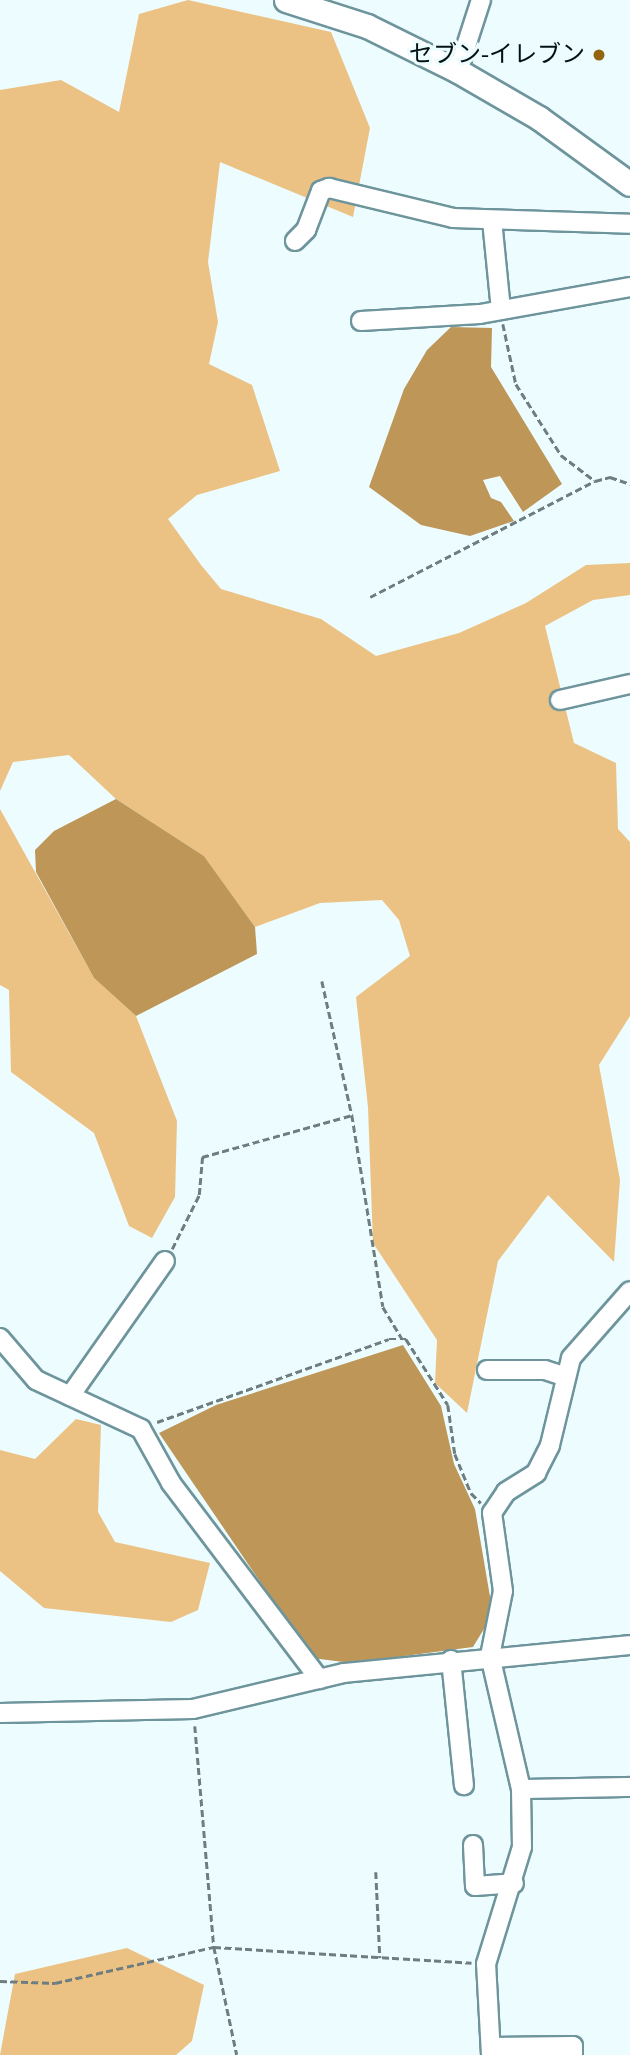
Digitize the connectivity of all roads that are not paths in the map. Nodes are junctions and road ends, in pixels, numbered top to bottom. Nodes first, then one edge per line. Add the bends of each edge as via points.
1 (286, 0) edge
2 (481, 0) edge
3 (458, 71) junction
4 (630, 184) edge
5 (492, 220) junction
6 (630, 224) edge
7 (295, 241) dead end
8 (630, 287) edge
9 (501, 310) junction
10 (360, 321) dead end
11 (630, 684) edge
12 (560, 700) dead end
13 (165, 1261) road end
14 (630, 1290) edge
15 (0, 1338) edge
16 (487, 1370) dead end
17 (563, 1376) junction
18 (70, 1396) junction
19 (630, 1645) edge
20 (490, 1656) junction
21 (451, 1660) junction
22 (319, 1679) junction
23 (0, 1713) edge
24 (464, 1785) dead end
25 (630, 1787) edge
26 (521, 1789) junction
27 (473, 1845) dead end
28 (514, 1883) junction
29 (491, 2051) edge
30 (573, 2055) edge

1 - 3 main road via 367,26
2 - 3 street
3 - 4 main road via 539,118
5 - 6 street
5 - 7 street via 434,214 329,188 321,191 306,230
5 - 9 street
8 - 9 street
9 - 10 street
11 - 12 street
13 - 18 street
14 - 17 street via 579,1346
15 - 18 street via 36,1380
16 - 17 street via 545,1370
17 - 20 street via 550,1445 541,1464 506,1492 492,1513 503,1591
18 - 22 street via 141,1429 171,1483
19 - 20 street
20 - 21 street
20 - 26 street
21 - 22 street
21 - 24 street
22 - 23 street via 193,1709
25 - 26 street
26 - 28 street via 522,1847
27 - 28 street via 475,1886
28 - 29 street via 486,1964
29 - 30 street via 573,2046

